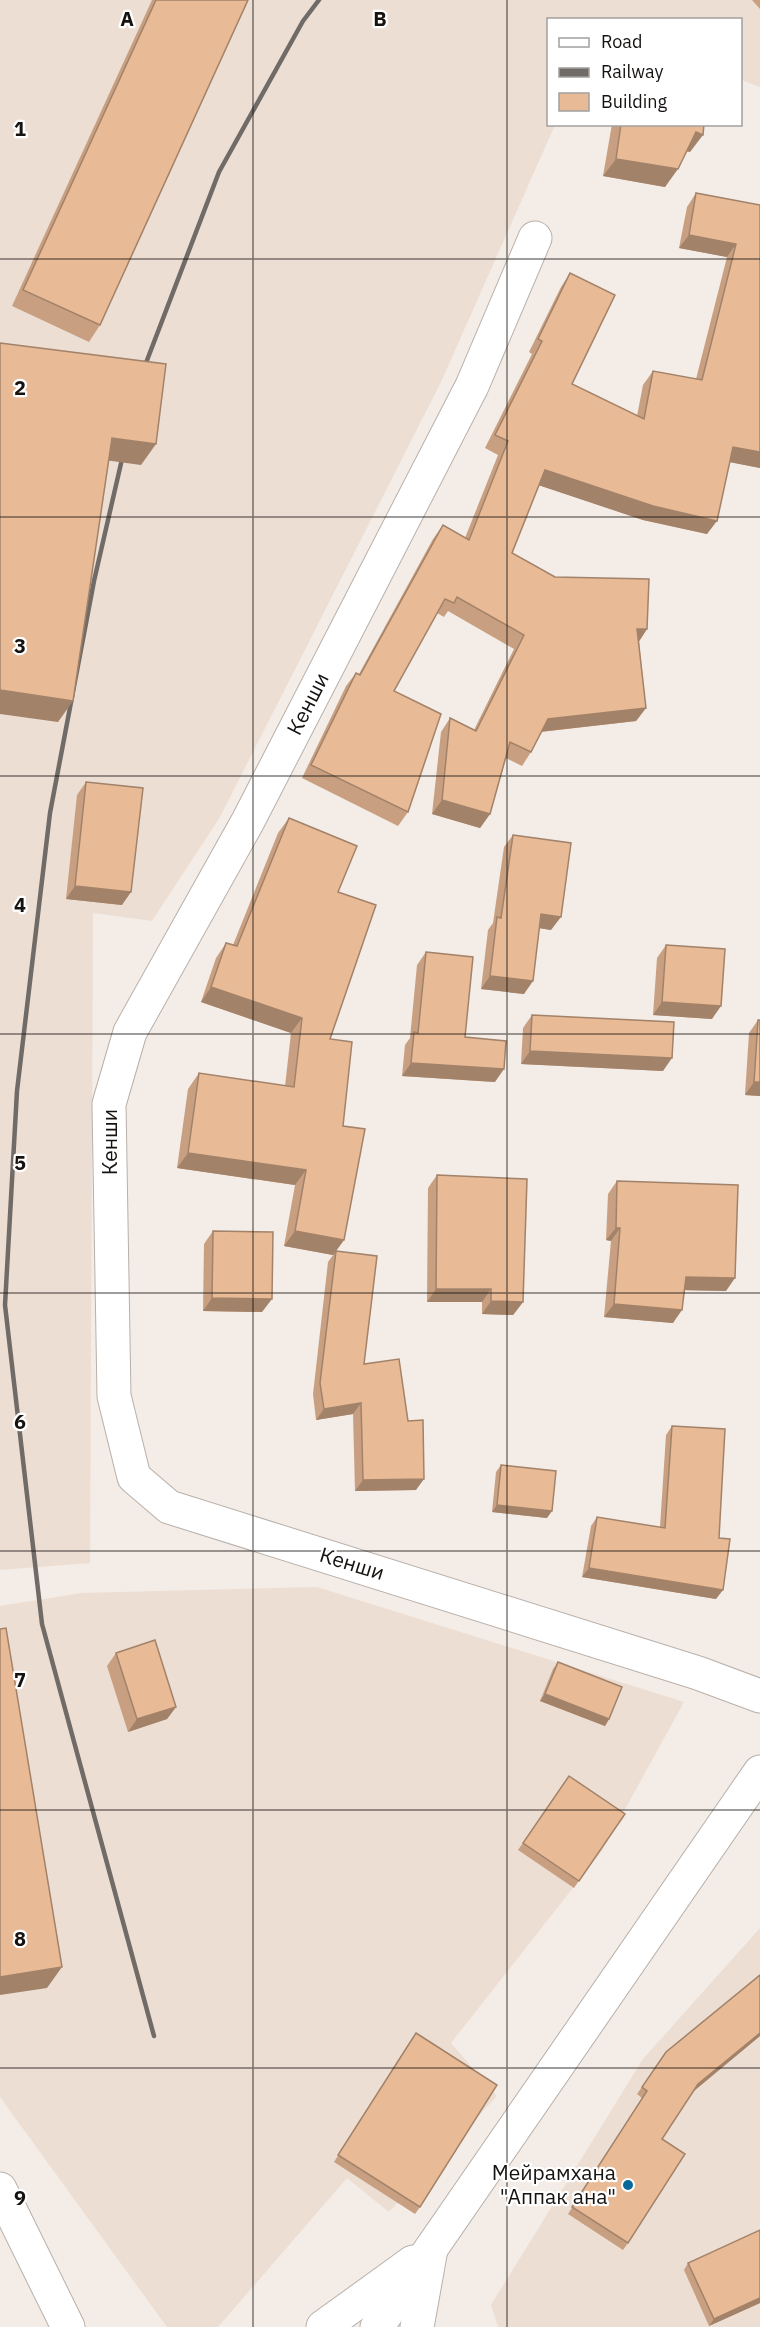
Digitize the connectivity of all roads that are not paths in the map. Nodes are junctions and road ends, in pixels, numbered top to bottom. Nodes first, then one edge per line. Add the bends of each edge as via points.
1 (535, 238) dead end
2 (760, 1696) edge
3 (760, 1772) edge
4 (0, 2189) edge
5 (431, 2249) junction
6 (68, 2327) edge
7 (323, 2327) edge
8 (377, 2327) edge
9 (417, 2327) edge

1 - 2 street, Кенши via 472,386 248,821 130,1032 109,1104 114,1396 134,1477 169,1507 698,1673
3 - 5 street
4 - 6 street
5 - 7 street
5 - 8 street
5 - 9 street

